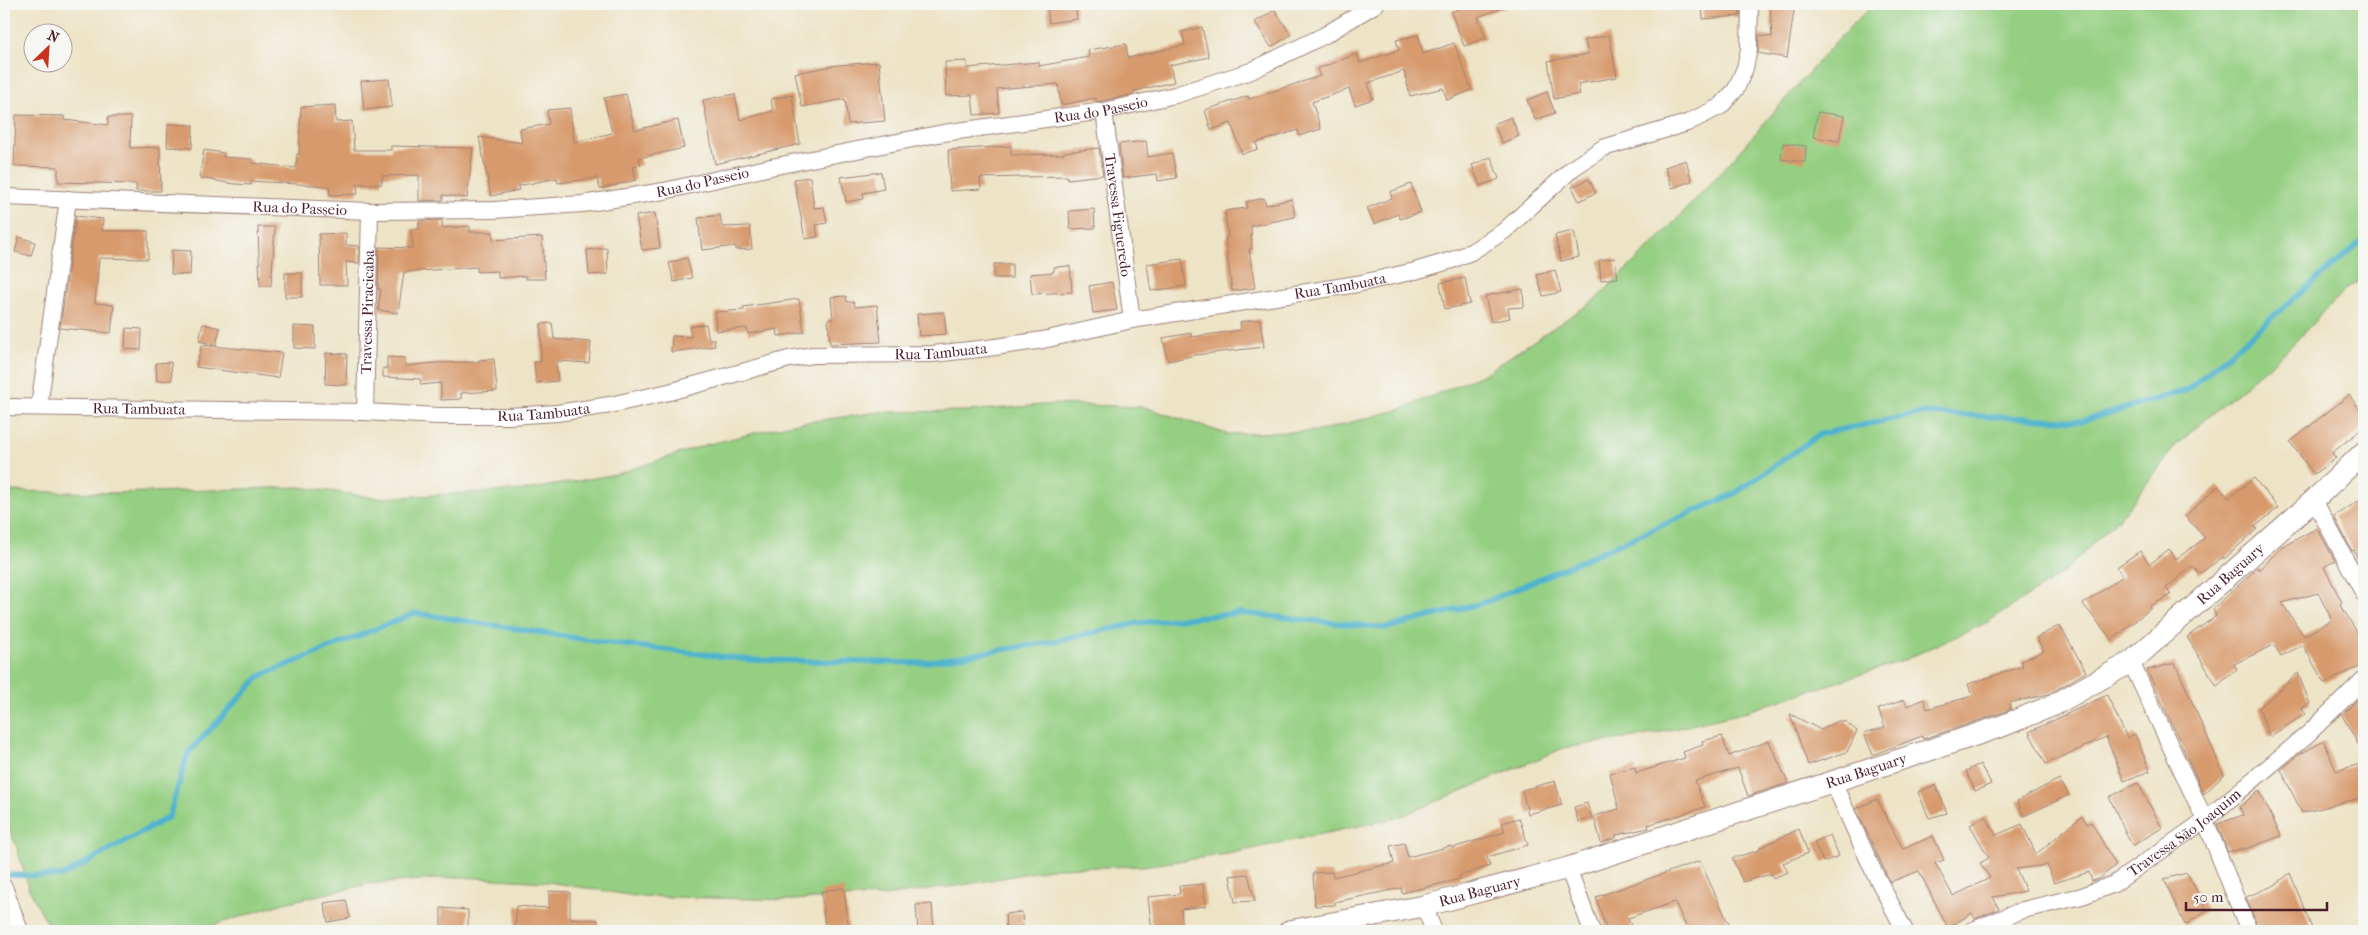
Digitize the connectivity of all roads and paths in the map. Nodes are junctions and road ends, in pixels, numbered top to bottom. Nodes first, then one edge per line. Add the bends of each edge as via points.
1 (1376, 4) edge
2 (1750, 4) edge
3 (1104, 111) junction
4 (4, 197) edge
5 (68, 199) junction
6 (370, 211) junction
7 (1132, 320) junction
8 (4, 407) edge
9 (39, 407) junction
10 (365, 412) junction
11 (2364, 452) edge
12 (2314, 500) junction
13 (2364, 594) edge
14 (2131, 662) junction
15 (2364, 679) edge
16 (1833, 782) junction
17 (2205, 820) junction
18 (1568, 868) junction
19 (4, 887) edge
20 (1424, 906) junction
21 (20, 931) edge
22 (1289, 931) edge
23 (1434, 931) edge
24 (1592, 931) edge
25 (1905, 931) edge
26 (1971, 931) edge
27 (2249, 931) edge

1 - 3 street, Rua do Passeio via 1325,35 1251,71 1175,96
2 - 7 street, Rua Tambuata via 1749,49 1744,68 1736,88 1721,106 1687,123 1595,152 1486,244 1452,260 1357,284
3 - 6 street, Rua do Passeio via 944,133 664,191 582,204 494,210
3 - 7 street, Travessa Figueredo
4 - 5 street, Rua do Passeio
5 - 6 street, Rua do Passeio
5 - 9 street
6 - 10 street, Travessa Piracicaba
7 - 10 street, Rua Tambuata via 1043,340 988,348 933,354 813,355 659,394 557,413 438,416
8 - 9 street, Rua Tambuata
9 - 10 street, Rua Tambuata
11 - 12 street, Rua Baguary
12 - 13 street
12 - 14 street, Rua Baguary
14 - 16 street, Rua Baguary via 2054,705 2002,726
14 - 17 street
15 - 17 street, Travessa São Joaquim via 2308,734
16 - 18 street, Rua Baguary
16 - 25 street
17 - 26 street, Travessa São Joaquim via 2114,884 2082,896 2022,910
17 - 27 street
18 - 20 street, Rua Baguary
18 - 24 street
19 - 21 street
20 - 22 street, Rua Baguary
20 - 23 street

